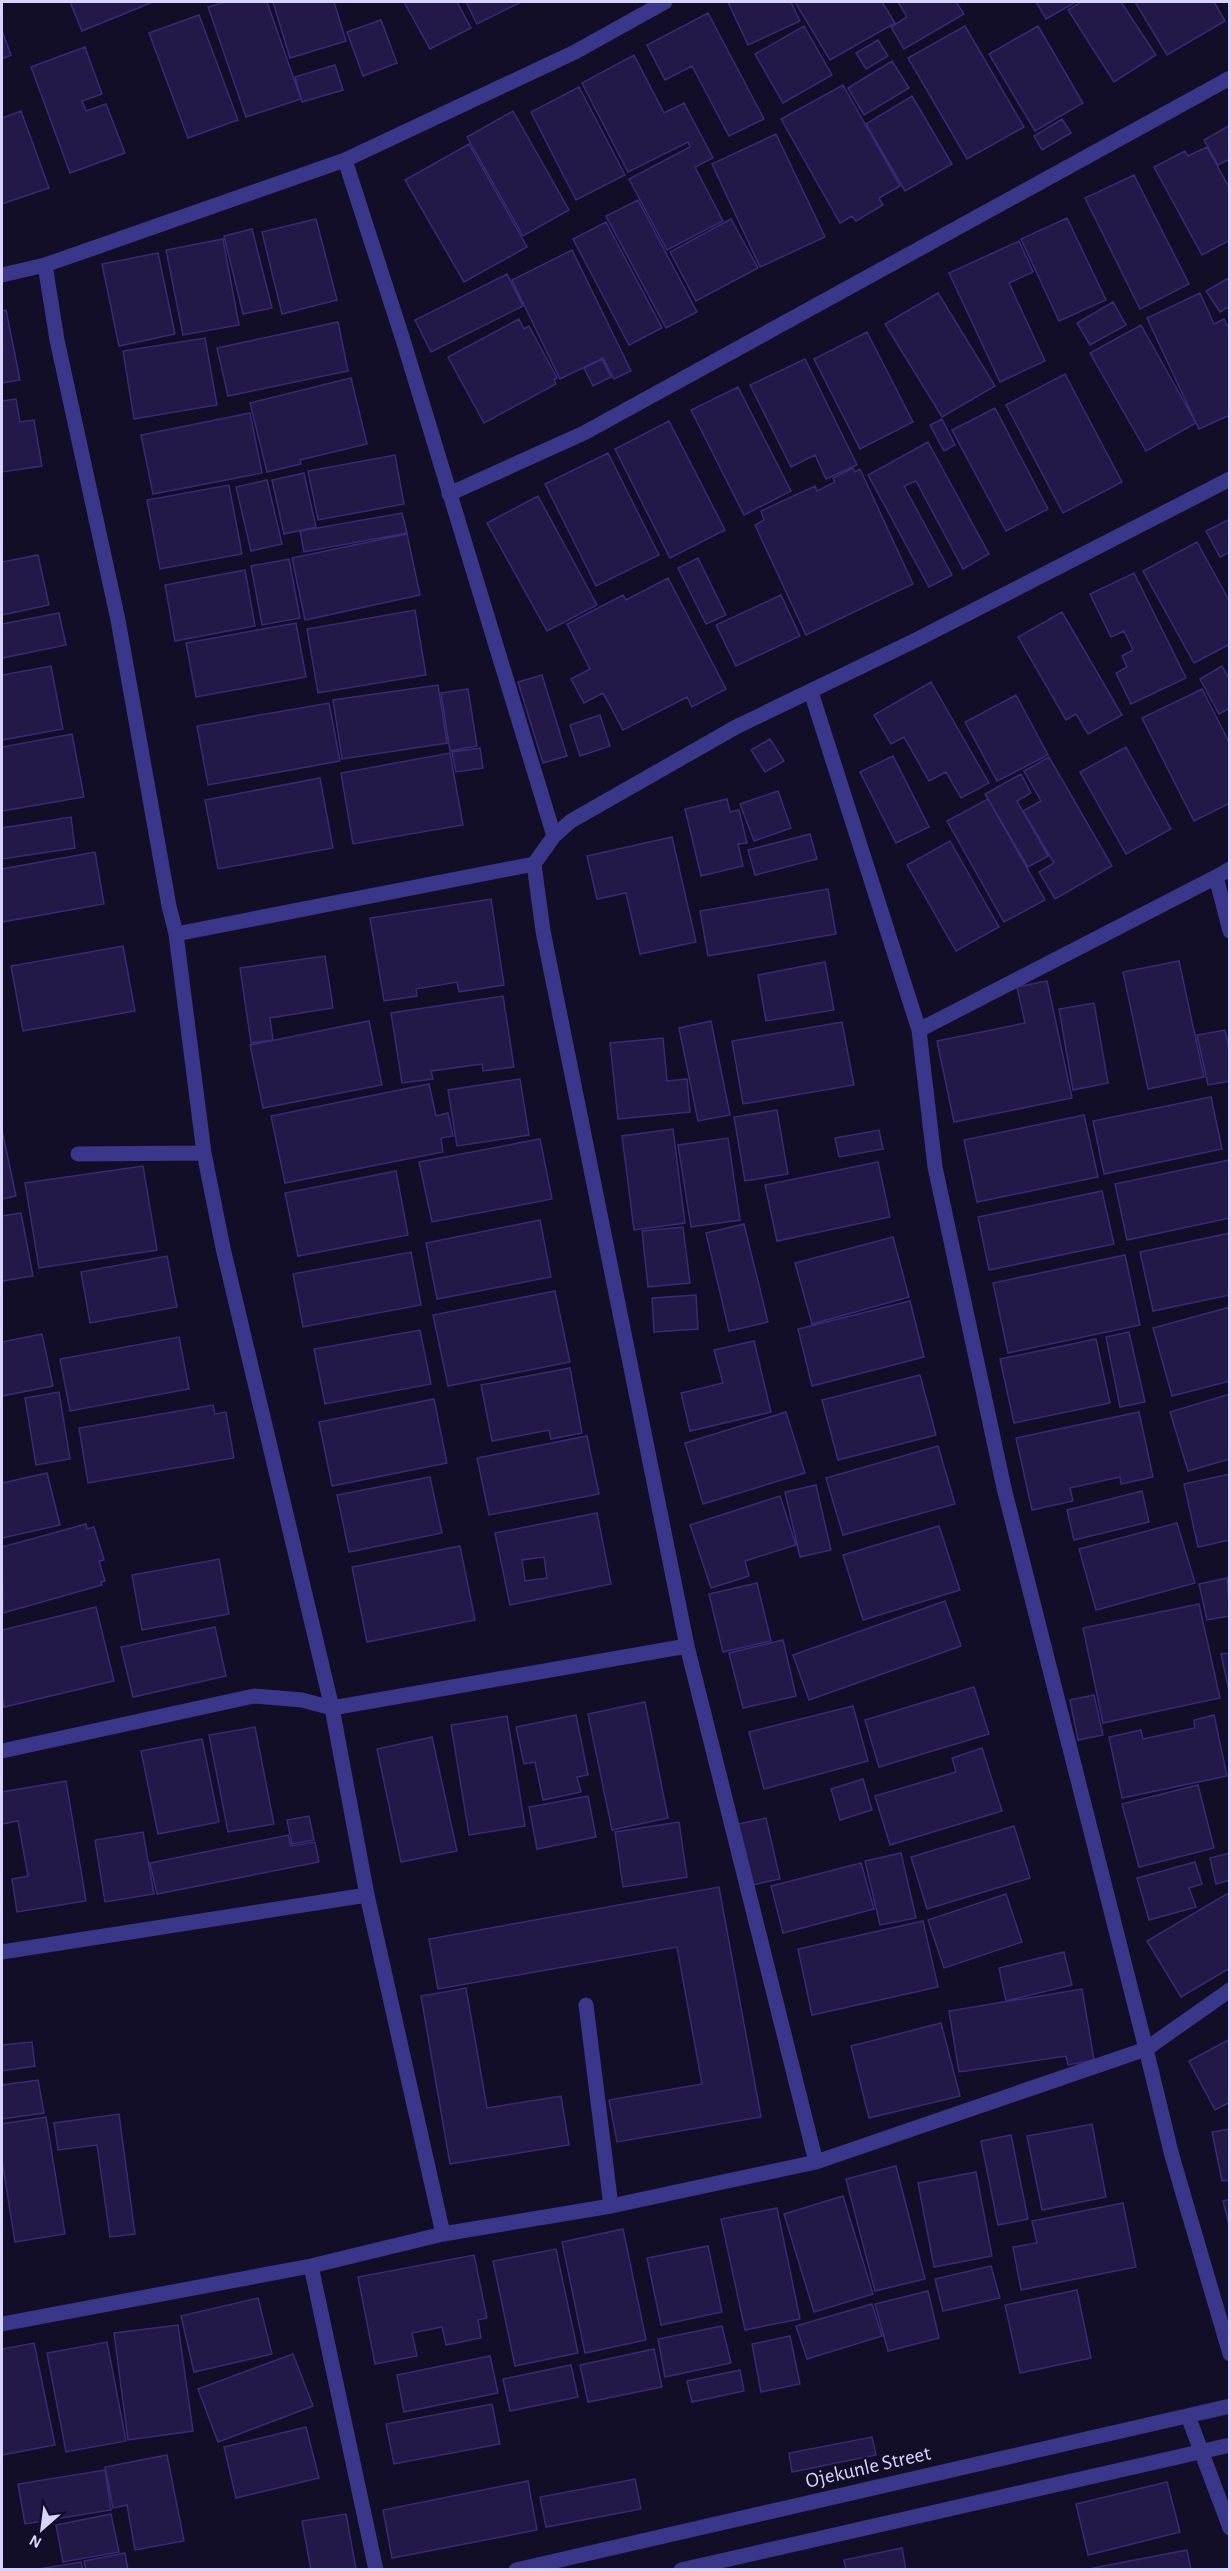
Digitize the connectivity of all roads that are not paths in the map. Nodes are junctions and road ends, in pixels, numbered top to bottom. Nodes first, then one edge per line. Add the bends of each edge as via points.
1 (664, 2) edge
2 (1230, 78) edge
3 (345, 160) junction
4 (45, 265) junction
5 (2, 275) edge
6 (1230, 478) edge
7 (449, 494) junction
8 (811, 692) junction
9 (554, 836) junction
10 (534, 864) junction
11 (1223, 873) edge
12 (1230, 931) edge
13 (176, 934) junction
14 (919, 1030) junction
15 (204, 1153) junction
16 (78, 1154) dead end
17 (687, 1646) junction
18 (332, 1708) junction
19 (2, 1751) edge
20 (367, 1895) junction
21 (2, 1952) edge
22 (1230, 1990) edge
23 (586, 2005) dead end
24 (1146, 2049) junction
25 (816, 2162) junction
26 (611, 2206) junction
27 (443, 2234) junction
28 (311, 2266) junction
29 (2, 2324) edge
30 (1230, 2354) edge
31 (1230, 2406) edge
32 (1188, 2416) junction
33 (1230, 2445) edge
34 (1200, 2451) junction
35 (1230, 2528) edge
36 (376, 2570) edge
37 (516, 2570) edge
38 (681, 2570) edge

1 - 3 street via 575,52
2 - 7 street via 584,433
3 - 4 street
3 - 7 street
4 - 5 street
4 - 13 street via 57,340 118,620
6 - 8 street
7 - 9 street
8 - 9 street via 736,727 571,821
8 - 14 street
9 - 10 street
10 - 13 street
10 - 17 street via 545,943
11 - 12 street
11 - 14 street
13 - 15 street
14 - 24 street via 935,1167 1004,1488
15 - 16 street
15 - 18 street
17 - 18 street
17 - 25 street
18 - 19 street via 302,1700 254,1696
18 - 20 street
20 - 21 street
20 - 27 street
22 - 24 street
23 - 26 street
24 - 25 street
24 - 30 street via 1172,2156
25 - 26 street
26 - 27 street
27 - 28 street
28 - 29 street
28 - 36 street
31 - 32 street, Ojekunle Street
32 - 34 street
32 - 37 street, Ojekunle Street
33 - 34 street
34 - 35 street
34 - 38 street

